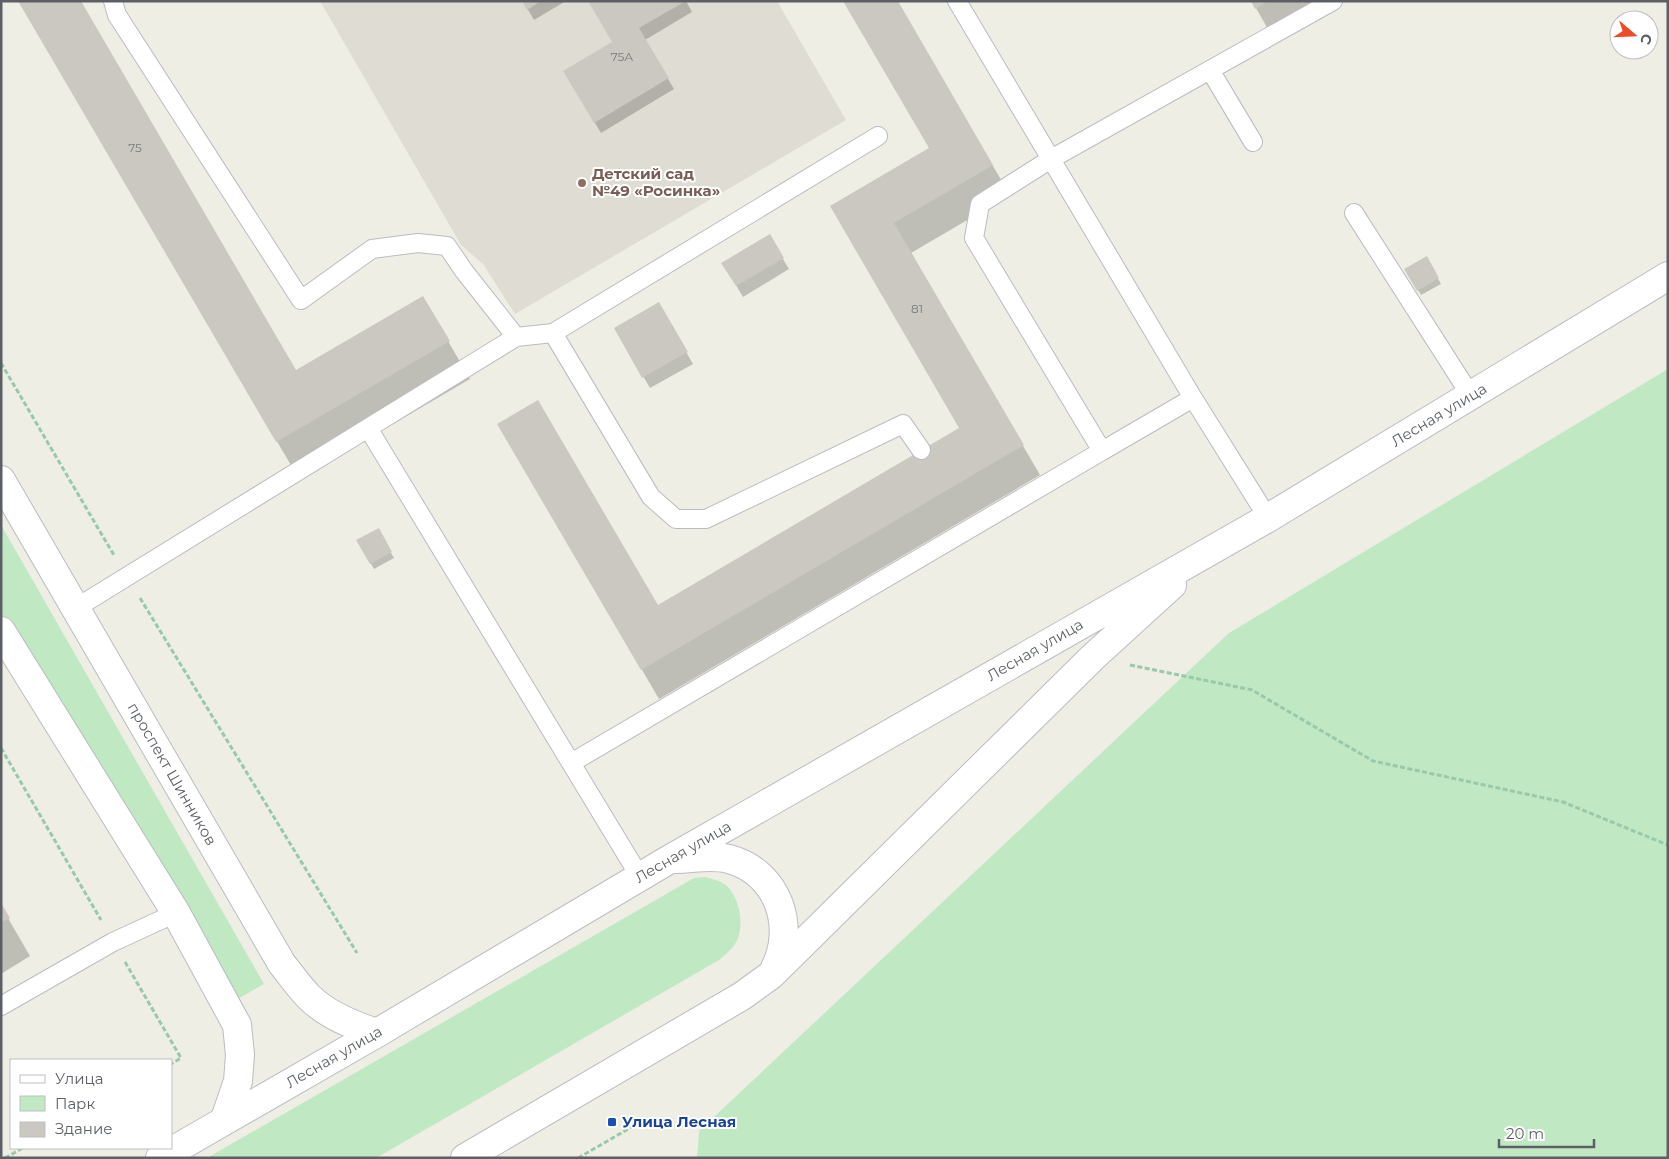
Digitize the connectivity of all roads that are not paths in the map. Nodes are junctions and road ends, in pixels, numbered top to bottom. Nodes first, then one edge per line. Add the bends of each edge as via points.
1 (113, 1) edge
2 (957, 1) edge
3 (1333, 1) edge
4 (1210, 70) junction
5 (878, 136) dead end
6 (1253, 142) dead end
7 (1051, 159) junction
8 (1354, 213) dead end
9 (1668, 276) edge
10 (553, 333) junction
11 (516, 337) junction
12 (1471, 396) junction
13 (1193, 398) junction
14 (368, 428) junction
15 (921, 450) dead end
16 (1102, 451) junction
17 (1, 480) edge
18 (1268, 518) junction
19 (1209, 550) junction
20 (76, 608) junction
21 (1, 631) edge
22 (571, 763) junction
23 (670, 859) junction
24 (640, 877) junction
25 (176, 913) junction
26 (771, 975) junction
27 (1, 1006) edge
28 (377, 1033) junction
29 (225, 1120) junction
30 (160, 1158) edge
31 (465, 1158) edge

1 - 11 lane via 117,15 301,300 372,249 418,243 447,246
2 - 7 lane
3 - 4 lane
4 - 6 lane
4 - 7 lane
5 - 10 lane
7 - 13 lane
7 - 16 lane via 980,204 974,238
8 - 12 lane
9 - 12 main road, Лесная улица
10 - 11 lane
10 - 15 lane via 651,497 676,519 706,519 903,424
11 - 14 lane
12 - 18 main road, Лесная улица
13 - 16 lane
13 - 18 lane
14 - 20 lane
14 - 22 lane
16 - 22 lane
17 - 20 main road, проспект Шинников
18 - 19 main road, Лесная улица
19 - 23 main road, Лесная улица
19 - 26 main road, Лесная улица via 1092,658
20 - 28 main road, проспект Шинников via 282,964 309,997 328,1013
21 - 25 main road
22 - 24 lane
23 - 24 main road, Лесная улица
23 - 26 main road via 716,856 731,859 751,869 768,884 776,896 784,925 781,955
24 - 28 main road, Лесная улица
25 - 27 lane via 113,942
25 - 29 main road via 237,1025 238,1081
26 - 31 main road, Лесная улица via 742,996
28 - 29 main road, Лесная улица
29 - 30 main road, Лесная улица

